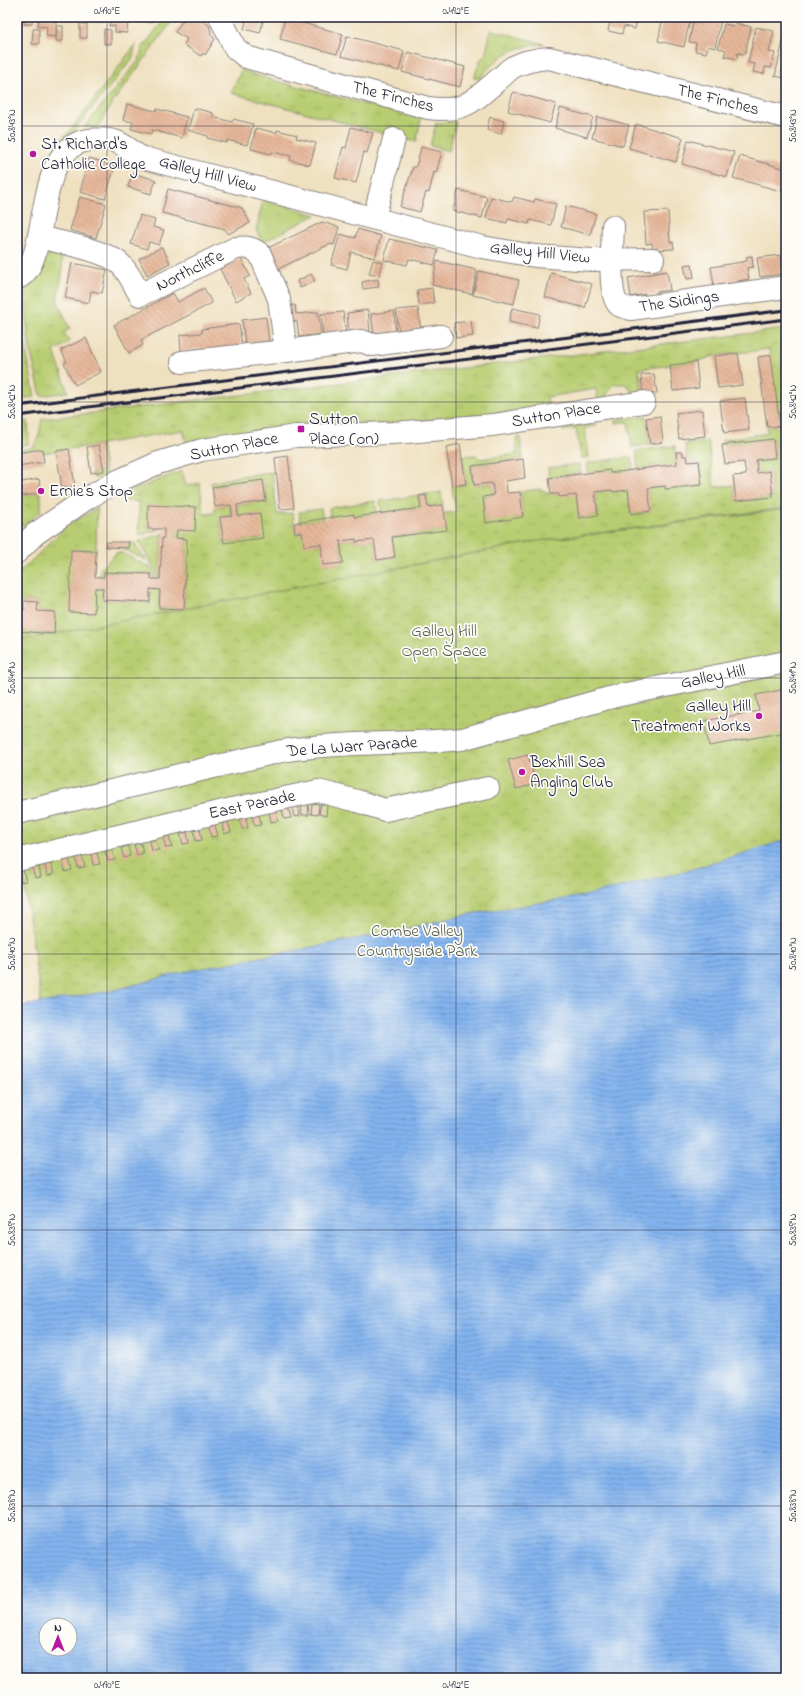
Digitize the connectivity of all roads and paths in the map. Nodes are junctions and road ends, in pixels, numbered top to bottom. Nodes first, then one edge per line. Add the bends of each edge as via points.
1 (220, 17) edge
2 (786, 117) edge
3 (394, 139) dead end
4 (374, 218) junction
5 (614, 226) dead end
6 (38, 237) junction
7 (613, 259) junction
8 (654, 259) dead end
9 (17, 278) edge
10 (786, 287) edge
11 (441, 336) dead end
12 (286, 351) junction
13 (182, 362) dead end
14 (644, 402) dead end
15 (17, 552) edge
16 (786, 662) edge
17 (616, 696) joint
18 (488, 788) dead end
19 (17, 813) edge
20 (17, 860) edge

1 - 2 street, The Finches via 235,48 246,57 428,108 443,110 470,103 512,68 530,60 549,58
3 - 4 street
4 - 6 street, Galley Hill View via 140,157 114,141 98,139 82,141 66,152 57,165 47,191
4 - 7 street, Galley Hill View via 482,247 535,256
5 - 7 street, Galley Hill View
6 - 9 street, Galley Hill View via 32,262 22,276
6 - 12 street, Northcliffe via 102,255 118,263 126,270 140,295 236,248 247,247 255,250 260,254 279,299
7 - 8 street, Galley Hill View
7 - 10 street, The Sidings via 612,285 615,300 619,305 631,309
11 - 12 street via 372,345 362,341
12 - 13 street
14 - 15 street, Sutton Place via 493,425 393,433 296,436 202,450 158,464 88,497 35,534
16 - 17 street, Galley Hill
17 - 19 street, De La Warr Parade via 462,738 290,749
18 - 20 street, East Parade via 386,810 318,791

